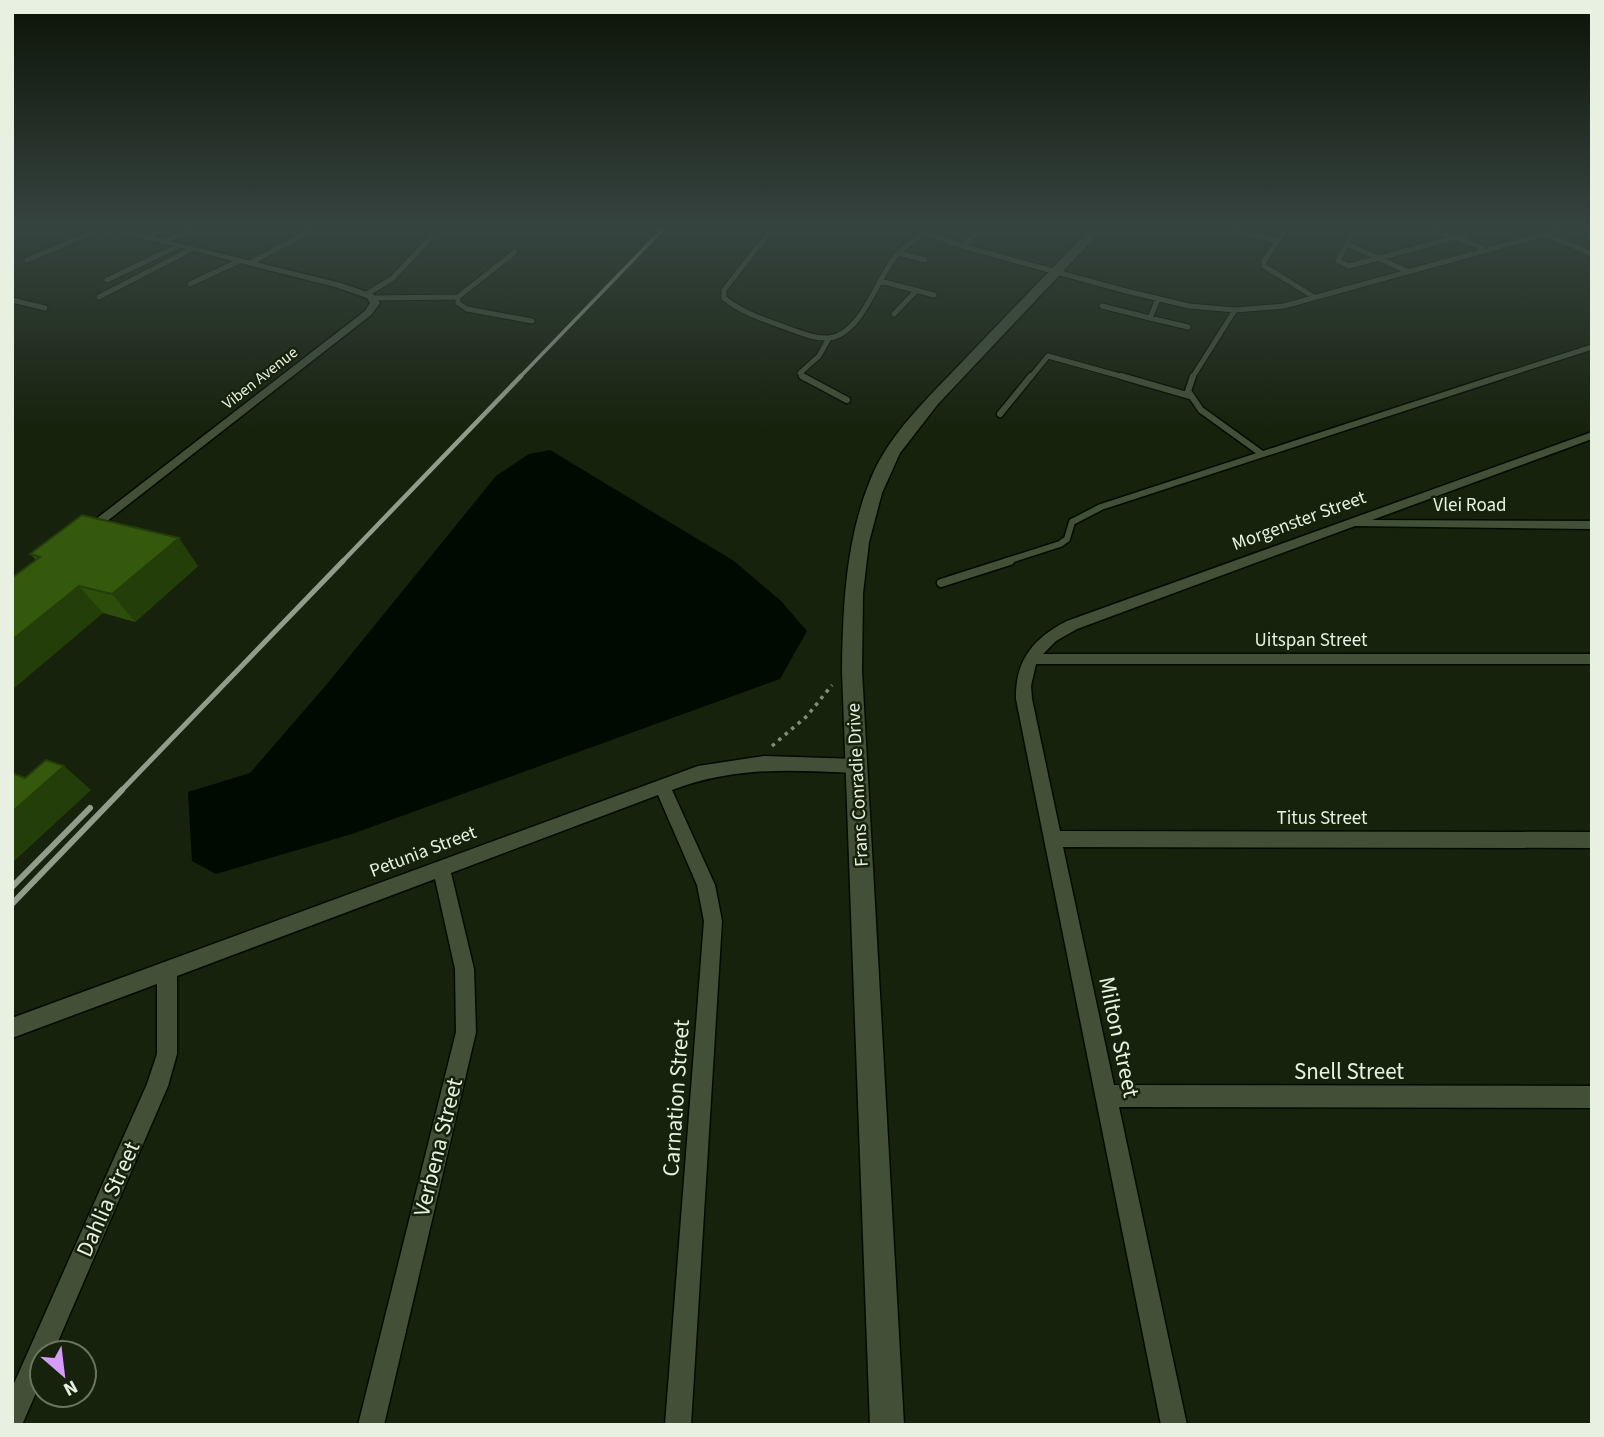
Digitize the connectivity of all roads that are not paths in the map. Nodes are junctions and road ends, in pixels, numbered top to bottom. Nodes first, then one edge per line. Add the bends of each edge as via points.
1 (371, 297) edge
2 (458, 297) edge
3 (724, 297) edge
4 (870, 297) edge
5 (910, 297) edge
6 (1031, 297) edge
7 (1151, 297) edge
8 (1314, 297) edge
9 (1158, 299) junction
10 (12, 300) edge
11 (1102, 306) dead end
12 (44, 308) dead end
13 (1236, 310) junction
14 (894, 314) dead end
15 (1150, 318) junction
16 (532, 321) dead end
17 (1188, 327) dead end
18 (830, 338) junction
19 (1592, 347) edge
20 (1190, 396) junction
21 (847, 400) dead end
22 (1000, 414) dead end
23 (1592, 435) edge
24 (1577, 440) junction
25 (1592, 449) edge
26 (1262, 454) junction
27 (1347, 524) junction
28 (1592, 525) edge
29 (77, 541) edge
30 (941, 583) dead end
31 (1030, 659) junction
32 (1592, 659) edge
33 (857, 766) junction
34 (662, 786) junction
35 (1053, 839) junction
36 (1592, 840) edge
37 (441, 867) junction
38 (167, 971) junction
39 (12, 1027) edge
40 (1106, 1096) junction
41 (1592, 1097) edge
42 (12, 1418) edge
43 (371, 1425) edge
44 (678, 1425) edge
45 (887, 1425) edge
46 (1174, 1425) edge

1 - 29 street, Viben Avenue via 375,306 368,313
2 - 16 lane via 458,303 467,309
3 - 18 lane via 802,335
4 - 18 lane via 851,330
5 - 14 lane
6 - 33 street, Frans Conradie Drive via 913,423 885,467 867,515 852,605
7 - 9 lane
8 - 13 lane
9 - 13 lane
9 - 15 lane
10 - 12 lane
11 - 15 lane
13 - 20 lane via 1190,381
15 - 17 lane
18 - 21 lane via 800,373
19 - 26 lane
20 - 22 lane via 1048,356
20 - 26 lane via 1200,410
23 - 24 street, Morgenster Street
24 - 25 street
24 - 27 street, Morgenster Street
26 - 30 lane via 1101,507 1072,522 1067,539 1060,544
27 - 28 street, Vlei Road
27 - 31 street, Morgenster Street via 1072,625 1047,639
31 - 32 street, Uitspan Street
31 - 35 street, Milton Street via 1023,678 1024,699
33 - 34 street, Petunia Street via 726,766
33 - 45 street, Frans Conradie Drive
34 - 37 street, Petunia Street
34 - 44 street, Carnation Street via 706,884 713,921
35 - 36 street, Titus Street
35 - 40 street, Milton Street
37 - 38 street, Petunia Street
37 - 43 street, Verbena Street via 467,972 466,1031
38 - 39 street, Petunia Street
38 - 42 street, Dahlia Street via 167,1054 157,1086
40 - 41 street, Snell Street
40 - 46 street, Milton Street

